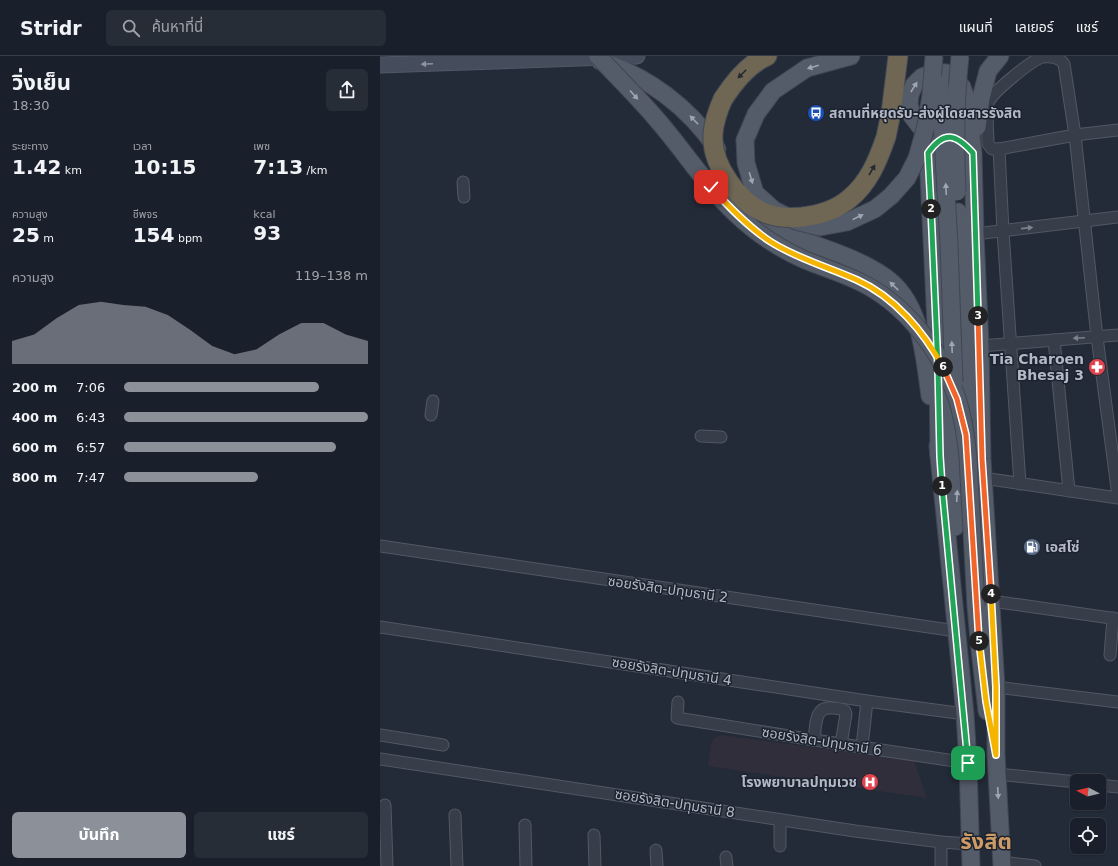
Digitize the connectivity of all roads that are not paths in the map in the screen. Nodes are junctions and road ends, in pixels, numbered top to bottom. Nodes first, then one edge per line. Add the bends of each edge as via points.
1 (637, 56) edge
2 (767, 56) edge
3 (851, 56) edge
4 (898, 56) edge
5 (934, 56) edge
6 (940, 56) edge
7 (960, 56) edge
8 (1000, 56) edge
9 (595, 57) edge
10 (380, 65) edge
11 (1118, 130) edge
12 (1075, 136) junction
13 (999, 149) junction
14 (928, 153) junction
15 (973, 153) junction
16 (718, 166) junction
17 (463, 182) dead end
18 (464, 196) dead end
19 (735, 213) junction
20 (1118, 217) edge
21 (1085, 221) junction
22 (1003, 230) junction
23 (975, 234) junction
24 (1118, 335) edge
25 (1097, 337) junction
26 (1054, 340) junction
27 (1012, 344) junction
28 (980, 346) junction
29 (433, 401) dead end
30 (431, 415) dead end
31 (701, 436) dead end
32 (721, 437) dead end
33 (940, 456) junction
34 (982, 459) junction
35 (983, 478) junction
36 (1020, 484) junction
37 (1069, 491) junction
38 (1118, 497) edge
39 (380, 546) edge
40 (952, 577) junction
41 (984, 604) junction
42 (1115, 618) edge
43 (380, 627) edge
44 (956, 631) junction
45 (1110, 656) dead end
46 (996, 687) junction
47 (867, 700) junction
48 (678, 702) dead end
49 (1118, 702) edge
50 (965, 714) junction
51 (380, 735) edge
52 (814, 740) junction
53 (841, 744) junction
54 (443, 745) dead end
55 (862, 747) junction
56 (996, 755) junction
57 (380, 759) edge
58 (968, 763) junction
59 (997, 774) junction
60 (1070, 781) edge
61 (1106, 786) edge
62 (1118, 787) edge
63 (385, 805) dead end
64 (455, 815) dead end
65 (780, 820) junction
66 (525, 825) dead end
67 (594, 835) dead end
68 (941, 842) junction
69 (970, 844) junction
70 (780, 846) dead end
71 (656, 850) dead end
72 (1002, 864) edge
73 (387, 866) edge
74 (457, 866) edge
75 (526, 866) edge
76 (594, 866) edge
77 (657, 866) edge
78 (941, 866) edge
79 (971, 866) edge
80 (1035, 866) edge

1 - 9 main road
2 -> 16 highway, bridge via 745,71 733,84 716,114 713,135
3 -> 5 main road, bridge via 807,68 773,91 756,114 745,140 746,163 755,193 774,210 796,221 820,227 847,222 874,209 891,196 907,178 917,158 926,126
16 -> 4 highway, bridge via 746,201 768,214 791,218 823,213 836,207 860,188 879,157 891,113
40 -> 6 main road, bridge via 957,490
7 - 34 main road, bridge via 955,138 965,355 971,406
8 - 15 main road via 988,71 981,98
9 -> 10 main road
9 -> 19 main road, bridge via 659,122
33 -> 9 main road via 922,344 908,302 899,290 886,277 860,262 786,234 765,221 749,205 718,150 693,118 640,77
11 - 12 street
12 - 13 street
12 - 13 street via 1064,64 1053,56 1043,57 999,89 988,104 988,144 992,149
12 - 21 street
13 - 22 street
14 - 15 main road via 936,142 945,137 956,138
14 -> 15 main road via 926,140 912,116 909,104 914,85 922,77 935,72 947,73 962,87 967,101
14 - 33 main road
15 - 23 main road
16 - 19 highway, bridge
17 - 18 street
19 - 41 main road, bridge via 771,242 803,259 858,280 874,289 912,322 934,351 955,393 966,435
20 - 21 street
22 -> 21 street
21 - 25 street
22 - 23 street
22 - 27 street
23 - 28 main road
24 - 25 street
25 -> 26 street
25 - 38 street
26 - 27 street
26 - 37 street
27 - 28 street
27 - 36 street
28 - 34 main road
29 - 30 street
31 - 32 street
33 - 40 main road
34 - 35 main road
35 - 36 street
35 - 41 main road
36 - 37 street
37 - 38 street
39 - 44 street, ซอยรังสิต-ปทุมธานี 2
40 - 44 main road
41 - 42 street
41 - 46 main road
41 - 56 main road via 986,701
42 - 45 street
43 - 47 street, ซอยรังสิต-ปทุมธานี 4
44 - 50 main road
46 - 49 street
46 - 56 main road
47 - 50 street, ซอยรังสิต-ปทุมธานี 4
47 - 55 street
48 - 52 street, ซอยรังสิต-ปทุมธานี 6 via 677,718
50 - 58 main road
51 - 54 street
52 - 53 street, ซอยรังสิต-ปทุมธานี 6
52 - 53 street via 821,711 827,707 840,708 846,714
53 - 55 street, ซอยรังสิต-ปทุมธานี 6
55 - 58 street, ซอยรังสิต-ปทุมธานี 6
56 - 59 main road
57 - 65 street, ซอยรังสิต-ปทุมธานี 8
58 - 69 main road
59 - 60 street
59 -> 72 main road
61 - 62 street
63 - 73 street
64 - 74 street
65 - 68 street, ซอยรังสิต-ปทุมธานี 8
65 - 70 street
66 - 75 street
67 - 76 street
68 - 69 street, ซอยรังสิต-ปทุมธานี 8
68 - 78 street
69 - 79 main road
71 - 77 street
72 - 80 street

